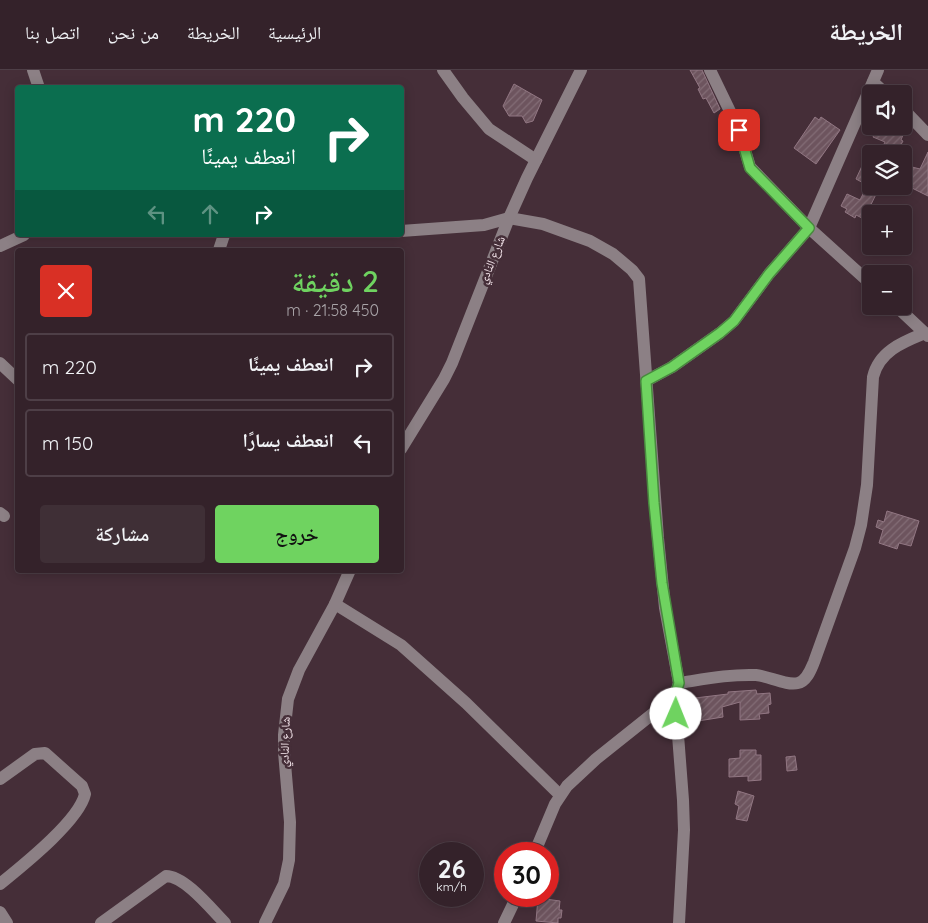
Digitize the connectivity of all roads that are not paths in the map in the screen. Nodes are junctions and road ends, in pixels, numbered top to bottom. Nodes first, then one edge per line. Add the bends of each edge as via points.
1 (33, 70) edge
2 (442, 70) edge
3 (581, 70) edge
4 (710, 70) edge
5 (875, 73) edge
6 (37, 85) edge
7 (881, 85) edge
8 (912, 118) edge
9 (928, 135) edge
10 (536, 160) junction
11 (509, 218) junction
12 (809, 228) junction
13 (404, 231) edge
14 (20, 237) edge
15 (0, 246) edge
16 (862, 276) edge
17 (906, 315) edge
18 (927, 334) edge
19 (0, 363) edge
20 (15, 377) edge
21 (646, 381) junction
22 (404, 444) edge
23 (349, 573) edge
24 (334, 604) junction
25 (679, 683) junction
26 (675, 696) junction
27 (0, 779) edge
28 (560, 795) junction
29 (539, 842) edge
30 (0, 884) edge
31 (512, 907) edge
32 (0, 912) edge
33 (7, 923) edge
34 (101, 923) edge
35 (225, 923) edge
36 (265, 923) edge
37 (504, 923) edge
38 (679, 923) edge

1 - 6 street
2 - 10 street via 489,129
3 - 10 street, شارع النادي
4 - 12 street via 739,130 750,168
5 - 7 street
5 - 12 street
8 - 9 street
10 - 11 street, شارع النادي
11 - 13 street via 484,225
11 - 21 street via 543,224 590,241 632,270 639,279
11 - 22 street, شارع النادي via 452,363
12 - 16 street
12 - 21 street via 734,321 672,367
14 - 15 street
17 - 18 street
18 - 25 street via 896,347 876,365 860,530 807,676 797,683 743,675
19 - 20 street
21 - 25 street via 662,583
23 - 24 street, شارع النادي
24 - 28 street via 401,645
24 - 36 street, شارع النادي via 299,670 288,699 284,752 290,822 289,860 284,884
25 - 26 street
26 - 28 street via 596,759
26 - 38 street via 684,830
27 - 30 street via 35,754 45,753 82,786 85,794 74,815 39,852
28 - 29 street
31 - 37 street
32 - 33 street
34 - 35 street via 166,876 181,881

